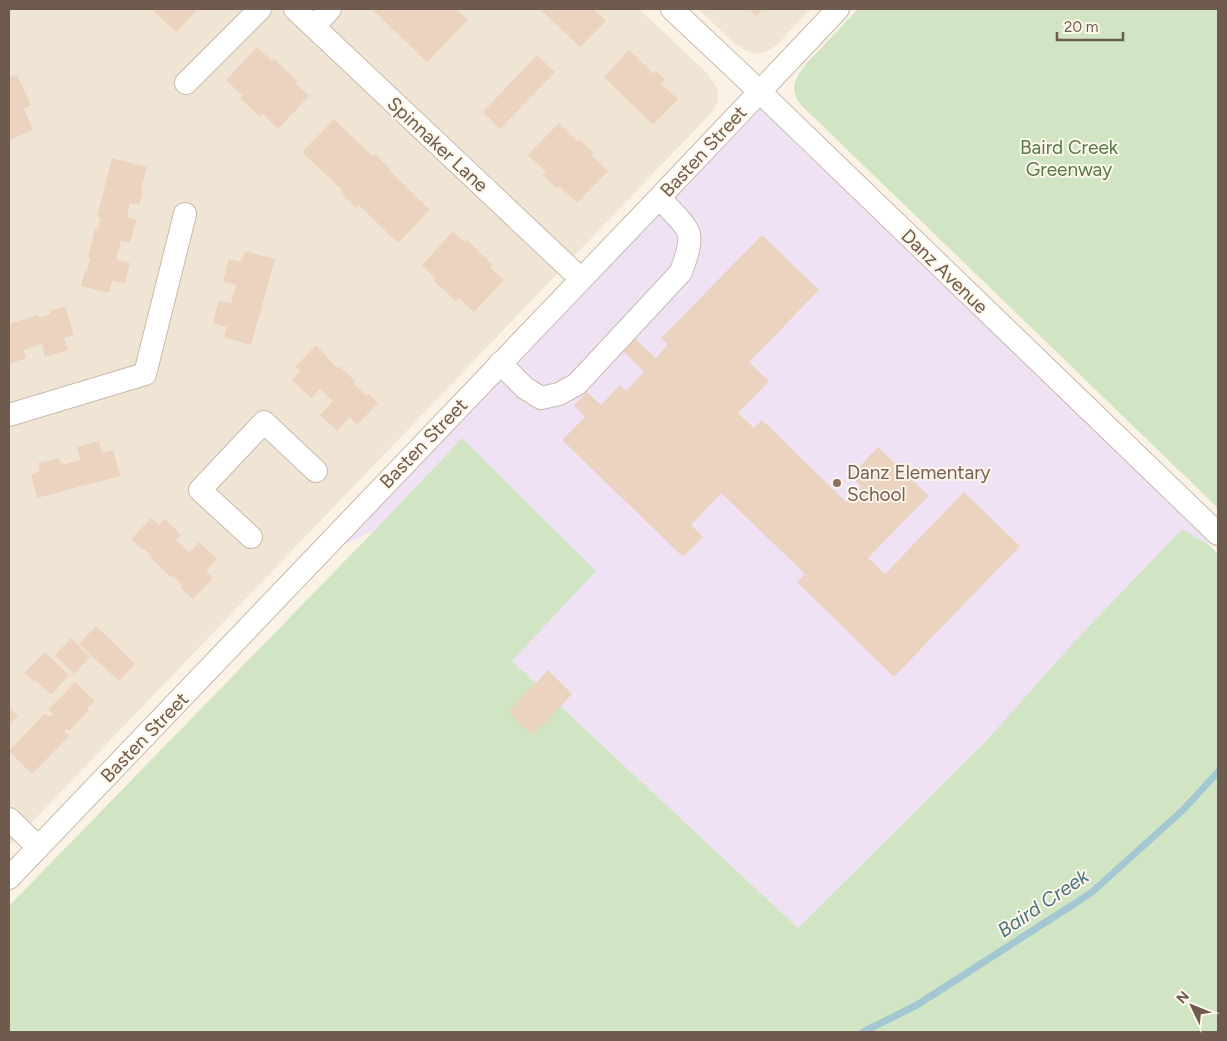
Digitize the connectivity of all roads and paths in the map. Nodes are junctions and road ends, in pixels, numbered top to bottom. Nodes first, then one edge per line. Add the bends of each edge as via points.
1 (260, 9) edge
2 (295, 9) edge
3 (330, 9) edge
4 (672, 9) edge
5 (838, 9) edge
6 (314, 27) junction
7 (186, 83) dead end
8 (759, 91) junction
9 (659, 198) junction
10 (184, 214) dead end
11 (580, 279) junction
12 (500, 363) junction
13 (9, 415) edge
14 (316, 471) dead end
15 (1218, 534) edge
16 (251, 537) dead end
17 (9, 819) edge
18 (38, 847) junction
19 (9, 878) edge

1 - 7 street
2 - 6 street, Spinnaker Lane
3 - 6 street
4 - 8 street, Danz Avenue
5 - 8 street, Basten Street
6 - 11 street, Spinnaker Lane
8 - 9 street, Basten Street
8 - 15 street, Danz Avenue
9 - 11 street, Basten Street
9 - 12 street via 688,233 688,251 681,272 577,384 559,394 541,398 525,388
10 - 13 street via 144,374
11 - 12 street, Basten Street
12 - 18 street, Basten Street
14 - 16 street via 264,422 200,490
17 - 18 street
18 - 19 street, Basten Street

